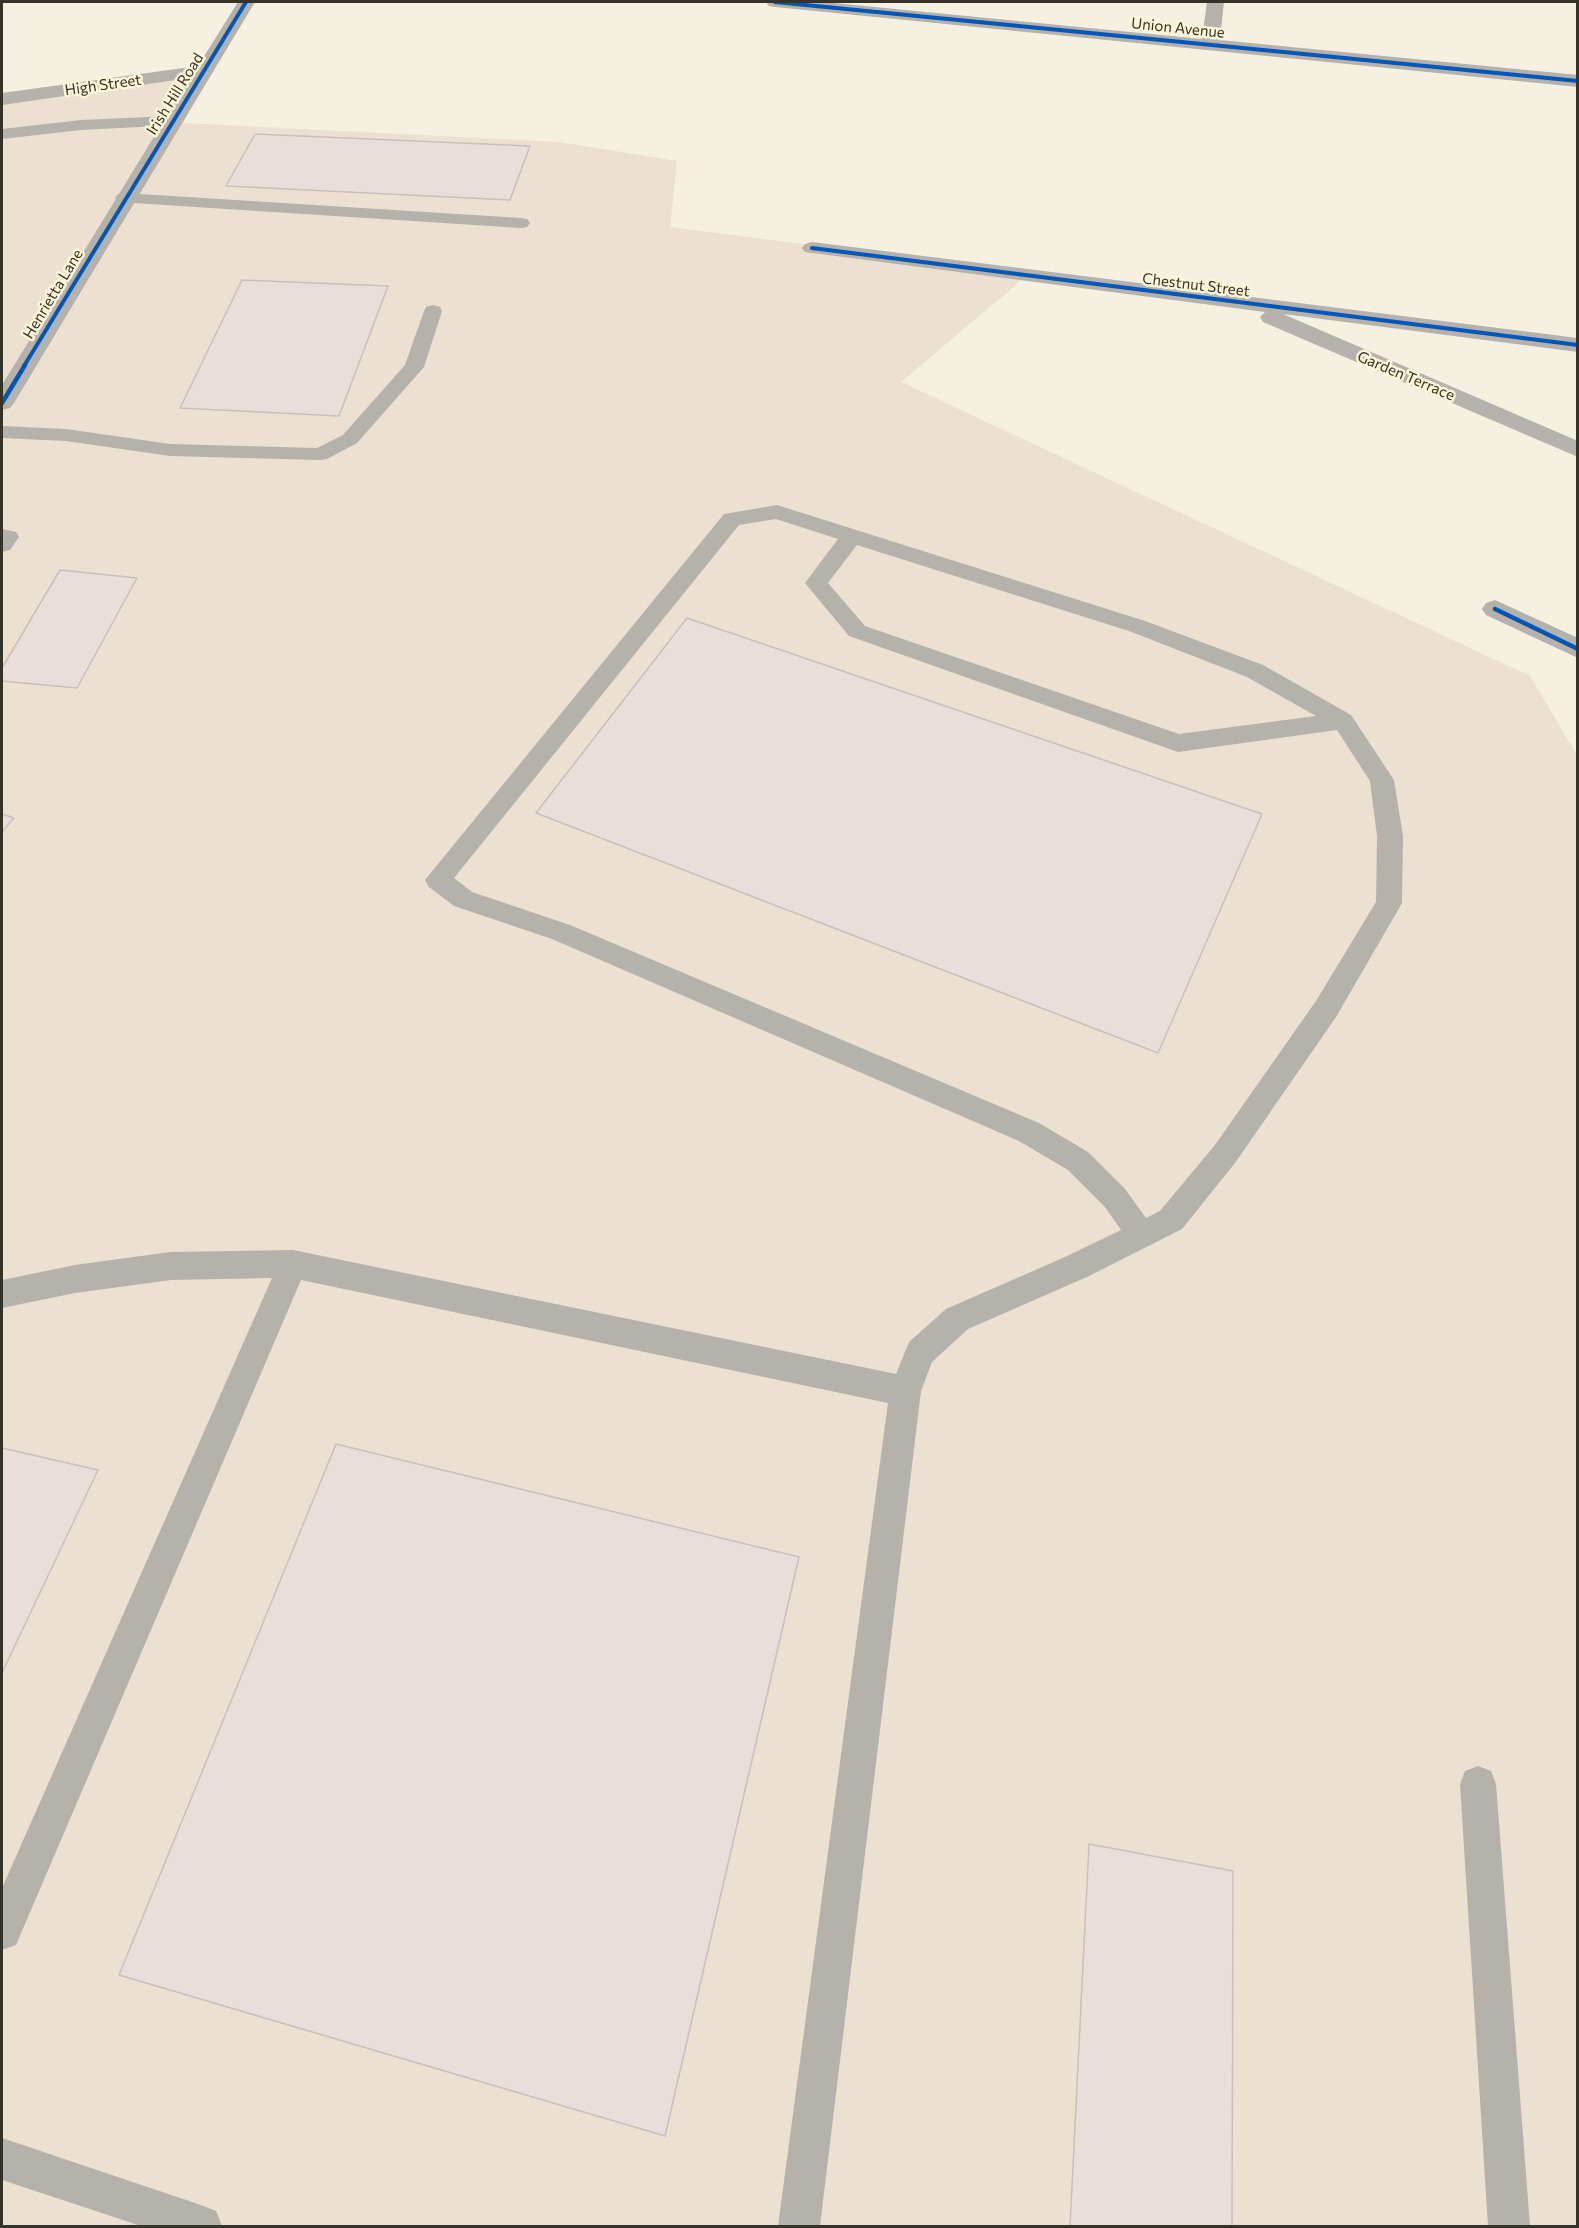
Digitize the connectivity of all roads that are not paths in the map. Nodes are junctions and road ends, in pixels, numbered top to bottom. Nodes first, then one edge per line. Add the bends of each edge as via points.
1 (246, 2) edge
2 (775, 2) edge
3 (1216, 2) edge
4 (1211, 44) junction
5 (204, 71) junction
6 (1578, 81) edge
7 (2, 99) edge
8 (172, 121) junction
9 (2, 134) edge
10 (124, 198) junction
11 (521, 223) dead end
12 (812, 248) dead end
13 (1235, 302) junction
14 (433, 311) dead end
15 (1578, 345) edge
16 (2, 403) edge
17 (2, 432) edge
18 (1578, 450) edge
19 (2, 536) edge
20 (852, 536) junction
21 (2, 545) edge
22 (1495, 609) dead end
23 (1578, 649) edge
24 (1343, 721) junction
25 (1141, 1235) junction
26 (293, 1264) junction
27 (2, 1294) edge
28 (905, 1391) junction
29 (1478, 1784) dead end
30 (2, 1931) edge
31 (2, 2159) edge
32 (201, 2226) edge
33 (799, 2226) edge
34 (1509, 2226) edge

1 - 5 street, Irish Hill Road
2 - 4 street, Union Avenue
3 - 4 street
4 - 6 street, Union Avenue
5 - 7 street, High Street
5 - 8 street, Irish Hill Road
8 - 9 lane
8 - 10 street, Irish Hill Road
10 - 11 lane
10 - 16 street, Henrietta Lane
12 - 13 street, Chestnut Street
13 - 15 street, Chestnut Street
13 - 18 street, Garden Terrace
14 - 17 lane via 414,367 350,439 320,454 170,450 66,435
19 - 21 lane via 8,537
20 - 24 lane via 1148,630 1256,671
20 - 24 lane via 816,583 857,631 1178,743
20 - 25 lane via 777,512 732,519 438,880 463,899 561,932 1029,1132 1078,1161 1115,1198
22 - 23 street
24 - 25 lane via 1382,780 1390,836 1389,903 1326,1009 1225,1154 1171,1220
25 - 28 lane via 957,1319 920,1353
26 - 27 lane via 171,1266
26 - 28 lane
26 - 30 lane
28 - 33 lane
29 - 34 lane
31 - 32 lane

